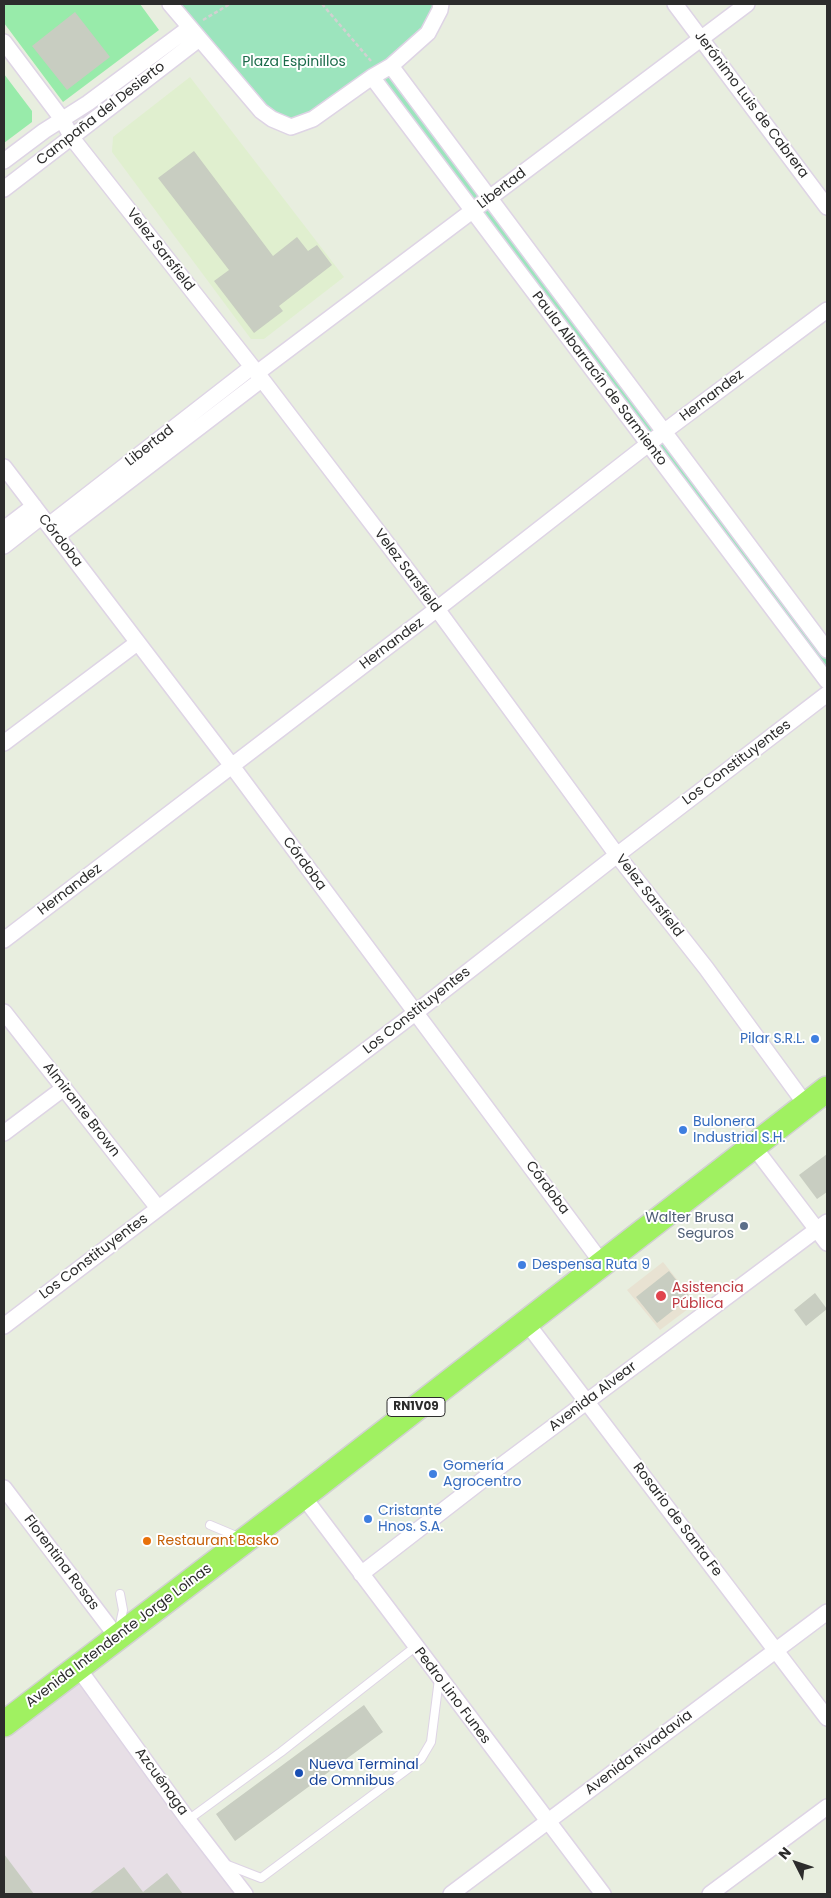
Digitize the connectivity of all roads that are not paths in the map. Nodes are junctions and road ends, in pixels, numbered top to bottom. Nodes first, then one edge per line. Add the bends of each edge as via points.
1 (170, 4) edge
2 (441, 4) edge
3 (674, 4) edge
4 (747, 4) edge
5 (194, 33) junction
6 (701, 39) junction
7 (4, 42) edge
8 (381, 71) junction
9 (62, 118) junction
10 (72, 138) junction
11 (4, 162) edge
12 (4, 189) edge
13 (489, 198) junction
14 (827, 207) edge
15 (472, 211) junction
16 (827, 310) edge
17 (257, 373) junction
18 (665, 431) junction
19 (648, 445) junction
20 (4, 467) edge
21 (45, 521) junction
22 (4, 529) edge
23 (4, 546) edge
24 (437, 609) junction
25 (136, 643) junction
26 (827, 650) edge
27 (827, 681) edge
28 (827, 694) edge
29 (4, 743) edge
30 (232, 766) junction
31 (618, 854) junction
32 (4, 940) edge
33 (4, 1012) edge
34 (415, 1013) junction
35 (64, 1088) junction
36 (827, 1089) edge
37 (806, 1105) junction
38 (4, 1133) edge
39 (754, 1147) junction
40 (158, 1208) junction
41 (822, 1226) edge
42 (827, 1243) edge
43 (602, 1263) junction
44 (526, 1322) junction
45 (4, 1326) edge
46 (587, 1402) junction
47 (4, 1488) edge
48 (303, 1496) junction
49 (210, 1525) dead end
50 (246, 1540) junction
51 (361, 1574) junction
52 (120, 1594) dead end
53 (827, 1612) edge
54 (117, 1637) junction
55 (415, 1647) junction
56 (776, 1651) junction
57 (78, 1668) junction
58 (439, 1679) junction
59 (827, 1718) edge
60 (4, 1724) edge
61 (827, 1807) edge
62 (188, 1820) junction
63 (547, 1821) junction
64 (222, 1863) junction
65 (245, 1894) edge
66 (450, 1894) edge
67 (603, 1894) edge
68 (710, 1894) edge

1 - 5 street
2 - 8 street via 428,33
3 - 6 street, Jerónimo Luis de Cabrera
4 - 6 street, Libertad
5 - 8 street via 261,111 291,127 313,119
5 - 9 street, Campaña del Desierto
5 - 10 street, Campaña del Desierto
6 - 13 street, Libertad
6 - 14 street, Jerónimo Luis de Cabrera
7 - 9 street, Velez Sarsfield
8 - 13 street, Paula Albarracín de Sarmiento
8 - 15 street, Paula Albarracín de Sarmiento
9 - 10 street, Velez Sarsfield
9 - 11 street, Campaña del Desierto
10 - 12 street, Campaña del Desierto
10 - 17 street, Velez Sarsfield
13 - 15 street, Libertad
13 - 18 street, Paula Albarracín de Sarmiento
15 - 17 street, Libertad
15 - 19 street, Paula Albarracín de Sarmiento
16 - 18 street, Hernandez
17 - 21 street, Libertad
17 - 24 street, Velez Sarsfield
18 - 19 street, Hernandez
18 - 26 street, Paula Albarracín de Sarmiento
19 - 24 street, Hernandez
19 - 27 street, Paula Albarracín de Sarmiento
20 - 21 street, Córdoba
21 - 22 street, Libertad
21 - 23 street, Libertad
21 - 25 street, Córdoba
24 - 30 street, Hernandez
24 - 31 street, Velez Sarsfield
25 - 29 street
25 - 30 street, Córdoba
28 - 31 street, Los Constituyentes
30 - 32 street, Hernandez
30 - 34 street, Córdoba
31 - 34 street, Los Constituyentes
31 - 37 street, Velez Sarsfield
33 - 35 street, Almirante Brown
34 - 40 street, Los Constituyentes
34 - 43 street, Córdoba
35 - 38 street
35 - 40 street, Almirante Brown
36 - 37 main road, Avenida Intendente Jorge Loinas / RN1V09
37 - 39 main road, Avenida Intendente Jorge Loinas / RN1V09
39 - 41 street
39 - 43 main road, Avenida Intendente Jorge Loinas / RN1V09
40 - 45 street, Los Constituyentes
41 - 42 street
41 - 46 street, Avenida Alvear
43 - 44 main road, Avenida Intendente Jorge Loinas / RN1V09
44 - 46 street, Rosario de Santa Fe
44 - 48 main road, Avenida Intendente Jorge Loinas / RN1V09
46 - 51 street, Avenida Alvear
46 - 56 street, Rosario de Santa Fe
47 - 54 street, Florentina Rosas
48 - 50 main road, Avenida Intendente Jorge Loinas / RN1V09
48 - 51 street, Pedro Lino Funes
49 - 50 lane
50 - 54 main road, Avenida Intendente Jorge Loinas / RN1V09
51 - 55 street, Pedro Lino Funes
52 - 54 lane via 123,1610
53 - 56 street, Avenida Rivadavia
54 - 57 main road, Avenida Intendente Jorge Loinas / RN1V09
55 - 58 street, Pedro Lino Funes
55 - 62 lane
56 - 59 street, Rosario de Santa Fe
56 - 63 street, Avenida Rivadavia
57 - 60 main road, Avenida Intendente Jorge Loinas / RN1V09
57 - 62 street, Azcuénaga
58 - 63 street, Pedro Lino Funes
58 - 64 lane via 431,1742 421,1759 261,1878
61 - 68 street
62 - 64 street, Azcuénaga
63 - 66 street, Avenida Rivadavia
63 - 67 street, Pedro Lino Funes
64 - 65 street, Azcuénaga

